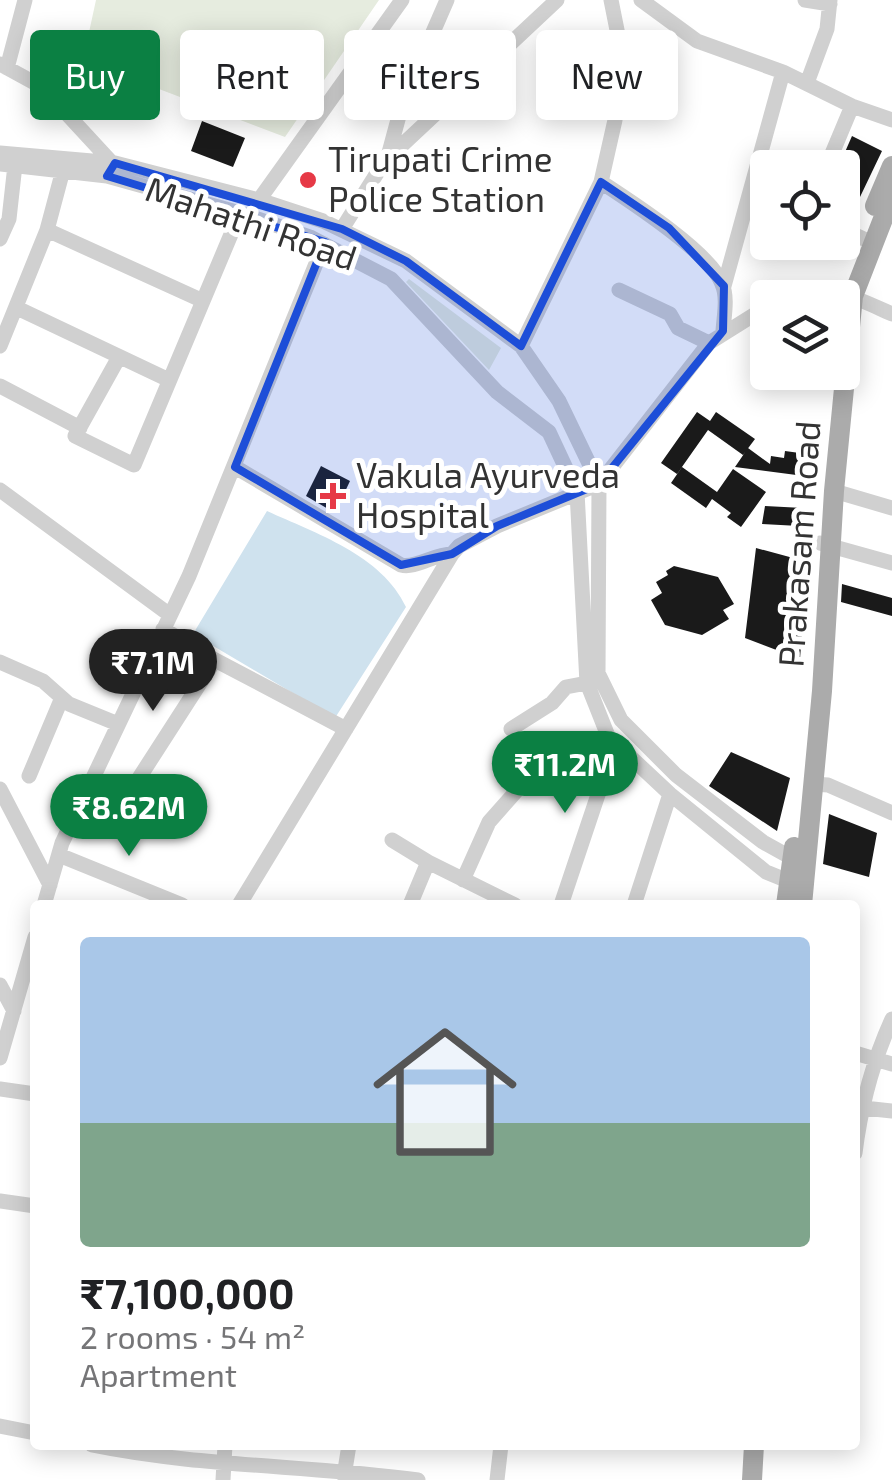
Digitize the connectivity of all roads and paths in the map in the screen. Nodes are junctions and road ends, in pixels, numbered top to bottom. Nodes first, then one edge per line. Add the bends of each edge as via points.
1 (24, 0) edge
2 (402, 0) edge
3 (448, 0) edge
4 (557, 0) edge
5 (612, 0) edge
6 (641, 0) edge
7 (805, 0) edge
8 (830, 2) edge
9 (3, 66) edge
10 (783, 72) junction
11 (807, 83) junction
12 (852, 106) junction
13 (892, 120) edge
14 (834, 150) edge
15 (0, 154) edge
16 (386, 160) junction
17 (8, 165) edge
18 (892, 166) edge
19 (111, 169) junction
20 (63, 170) junction
21 (601, 182) junction
22 (892, 196) edge
23 (259, 200) junction
24 (240, 213) junction
25 (342, 229) junction
26 (47, 230) junction
27 (860, 236) edge
28 (864, 238) junction
29 (0, 239) edge
30 (324, 244) junction
31 (852, 280) edge
32 (854, 280) edge
33 (724, 286) junction
34 (619, 290) dead end
35 (860, 298) edge
36 (201, 300) junction
37 (17, 308) junction
38 (890, 308) edge
39 (750, 316) edge
40 (724, 331) junction
41 (710, 342) junction
42 (0, 346) edge
43 (521, 346) junction
44 (119, 357) junction
45 (169, 380) junction
46 (0, 386) edge
47 (836, 390) edge
48 (841, 390) edge
49 (80, 428) junction
50 (235, 467) junction
51 (599, 484) junction
52 (0, 490) edge
53 (834, 491) junction
54 (578, 492) junction
55 (892, 508) edge
56 (826, 545) junction
57 (452, 554) junction
58 (892, 563) edge
59 (167, 622) junction
60 (214, 660) junction
61 (0, 662) edge
62 (587, 683) junction
63 (61, 700) junction
64 (118, 724) junction
65 (346, 729) junction
66 (511, 730) dead end
67 (615, 744) junction
68 (542, 762) dead end
69 (28, 776) dead end
70 (813, 784) junction
71 (0, 788) edge
72 (130, 792) dead end
73 (670, 794) junction
74 (892, 814) edge
75 (392, 840) dead end
76 (58, 855) junction
77 (428, 862) junction
78 (799, 862) junction
79 (464, 880) junction
80 (50, 885) junction
81 (798, 891) edge
82 (46, 900) edge
83 (170, 900) edge
84 (243, 900) edge
85 (412, 900) edge
86 (505, 900) edge
87 (563, 900) edge
88 (636, 900) edge
89 (30, 954) edge
90 (0, 985) edge
91 (14, 1011) junction
92 (892, 1018) edge
93 (860, 1054) edge
94 (0, 1058) edge
95 (874, 1058) junction
96 (892, 1064) edge
97 (0, 1089) edge
98 (30, 1093) edge
99 (860, 1101) edge
100 (860, 1107) edge
101 (892, 1111) edge
102 (0, 1201) edge
103 (30, 1205) edge
104 (0, 1426) edge
105 (30, 1433) edge
106 (165, 1450) edge
107 (348, 1450) edge
108 (501, 1450) edge
109 (754, 1450) edge
110 (768, 1450) edge
111 (224, 1454) edge
112 (344, 1475) edge
113 (222, 1480) edge
114 (418, 1480) edge
115 (497, 1480) edge
116 (752, 1480) edge
117 (766, 1480) edge

1 - 9 street
2 - 23 street
3 - 16 street via 403,101
4 - 16 street
5 - 21 street via 620,45 616,120
6 - 10 street via 697,41
7 - 8 street
8 - 11 street
9 - 19 street via 42,87
10 - 11 street
10 - 33 street
11 - 12 street
12 - 13 street
12 - 14 street
15 - 19 street, Mahathi Road
16 - 25 street
17 - 20 street, Mahathi Road
17 - 29 street via 9,219
18 - 28 main road, Prakasam Road
19 - 20 street, Mahathi Road
19 - 23 street, Mahathi Road
19 - 24 street, Mahathi Road
20 - 26 street
21 - 33 street via 669,228
21 - 43 street
22 - 32 main road, Prakasam Road
23 - 25 street, Mahathi Road
24 - 30 street, Mahathi Road
24 - 36 street
25 - 43 street, Mahathi Road via 406,261
26 - 36 street
26 - 37 street
27 - 28 street
28 - 31 main road, Prakasam Road
30 - 50 street
30 - 54 street, Mahathi Road via 391,279 497,392 550,432
33 - 40 street
34 - 41 street
35 - 38 street
36 - 45 street
37 - 42 street
37 - 44 street
39 - 40 street
40 - 41 street
41 - 51 street
43 - 51 street, Mahathi Road via 559,401
44 - 45 street
44 - 49 street
45 - 49 street via 134,465 75,436
46 - 49 street
47 - 56 main road, Prakasam Road
48 - 53 main road, Prakasam Road
50 - 57 street via 400,565
50 - 59 street
51 - 54 street
51 - 78 street, Mahathi Road via 598,673 621,720 676,775
52 - 59 street
53 - 55 street
53 - 56 main road, Prakasam Road
54 - 57 street via 497,526
54 - 62 street, Mahathi Road
56 - 58 street
56 - 70 main road, Prakasam Road
56 - 78 main road, Prakasam Road
57 - 65 street
59 - 60 street
59 - 64 street
60 - 65 street
60 - 72 street
61 - 63 street via 46,683
62 - 66 street via 566,687
62 - 67 street, Mahathi Road
63 - 64 street
63 - 69 street
64 - 76 street
65 - 84 street
67 - 73 street, Mahathi Road
67 - 87 street
68 - 79 street via 489,822
70 - 74 street
70 - 78 main road, Prakasam Road
71 - 80 street
73 - 81 street, Mahathi Road
73 - 88 street
75 - 77 street
76 - 80 street
76 - 83 street
77 - 79 street
77 - 85 street
78 - 81 main road, Prakasam Road
79 - 86 street
80 - 82 street
89 - 91 street
90 - 91 street
91 - 94 street
92 - 95 street
93 - 95 street
95 - 96 street
95 - 99 street
97 - 98 street
100 - 101 street
102 - 103 street
104 - 105 street
106 - 111 street
107 - 112 street
108 - 115 street
109 - 116 main road
110 - 117 main road
111 - 112 street
111 - 113 street
112 - 114 street

